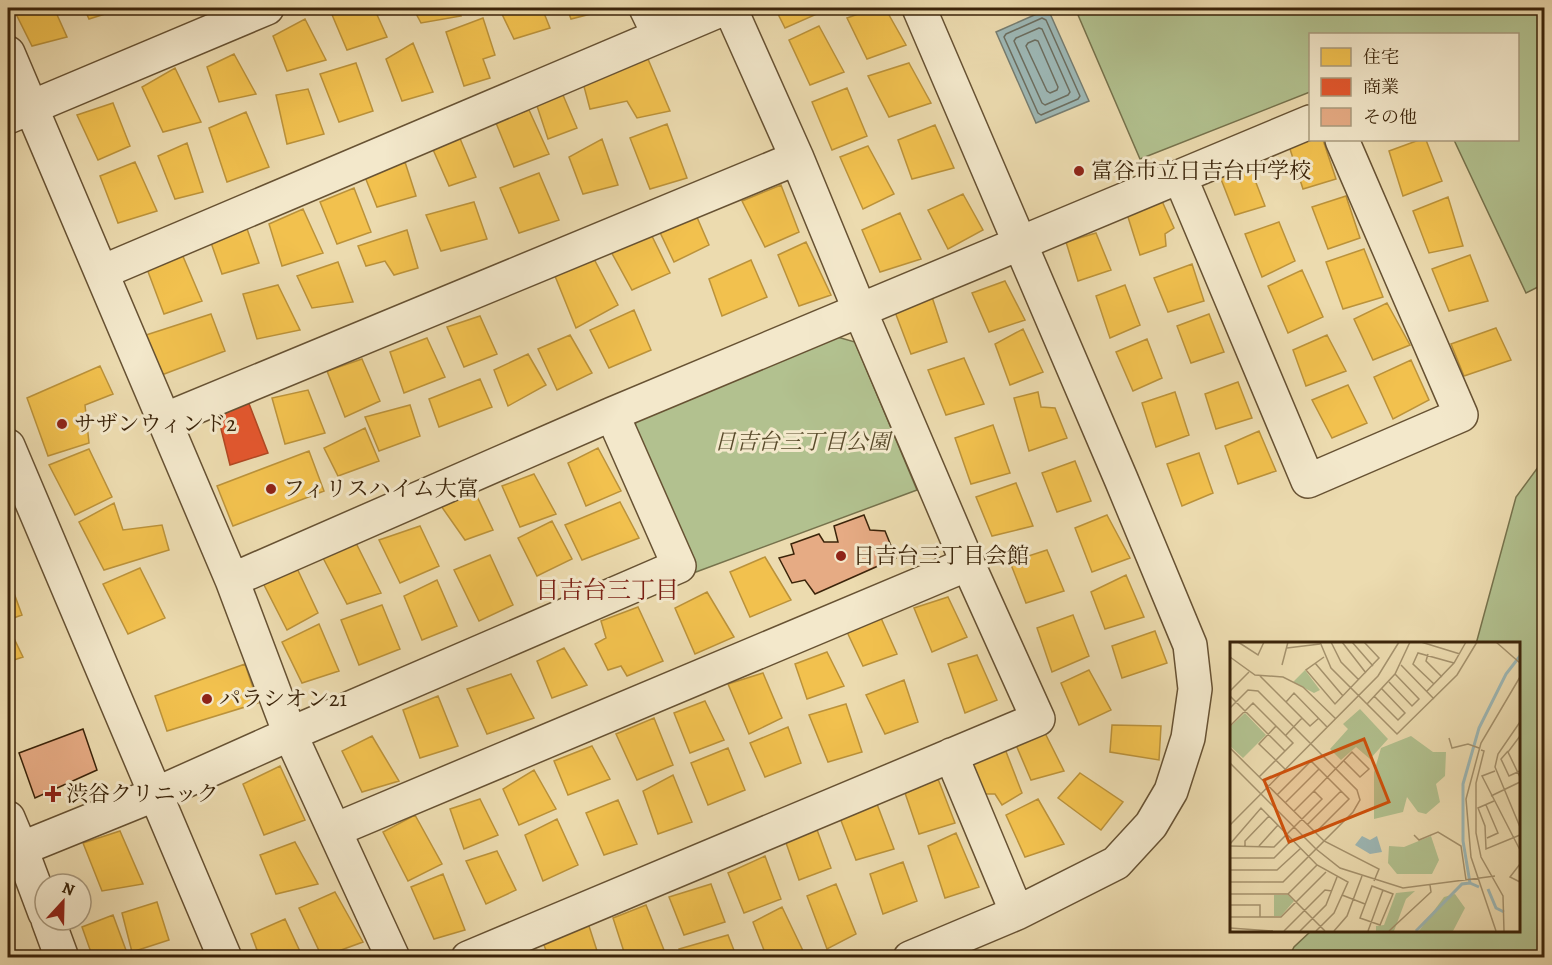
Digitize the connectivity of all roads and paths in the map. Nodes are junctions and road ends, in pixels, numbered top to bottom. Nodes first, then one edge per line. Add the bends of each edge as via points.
1 (267, 8) edge
2 (725, 8) edge
3 (730, 8) edge
4 (919, 8) edge
5 (652, 21) edge
6 (8, 52) edge
7 (19, 112) edge
8 (1309, 123) edge
9 (1342, 141) edge
10 (797, 158) junction
11 (1180, 177) junction
12 (1021, 244) junction
13 (102, 272) junction
14 (860, 311) junction
15 (612, 414) junction
16 (164, 420) junction
17 (8, 446) edge
18 (968, 564) junction
19 (232, 580) junction
20 (290, 734) junction
21 (951, 755) junction
22 (156, 794) junction
23 (8, 818) edge
24 (334, 830) junction
25 (14, 852) edge
26 (33, 889) edge
27 (1017, 913) junction
28 (50, 932) edge
29 (55, 955) edge
30 (225, 957) edge
31 (393, 957) edge
32 (468, 957) edge
33 (910, 957) edge

1 - 7 street
2 - 5 street
3 - 10 street
4 - 12 street
5 - 13 street
6 - 7 street
7 - 13 street
8 - 11 street
9 - 11 street via 1461,415 1308,481
10 - 14 street
10 - 16 street
11 - 12 street
12 - 14 street
12 - 27 street via 1190,645 1195,689 1188,738 1171,791 1151,825 1116,863
13 - 16 street
14 - 15 street
14 - 18 street
15 - 19 street
15 - 20 street via 679,566
16 - 19 street
17 - 22 street
18 - 21 street via 1038,718
18 - 24 street
19 - 20 street
20 - 22 street
20 - 24 street
21 - 27 street
21 - 32 street
22 - 25 street
22 - 30 street
23 - 25 street
24 - 31 street
25 - 26 street
27 - 33 street
28 - 29 street

